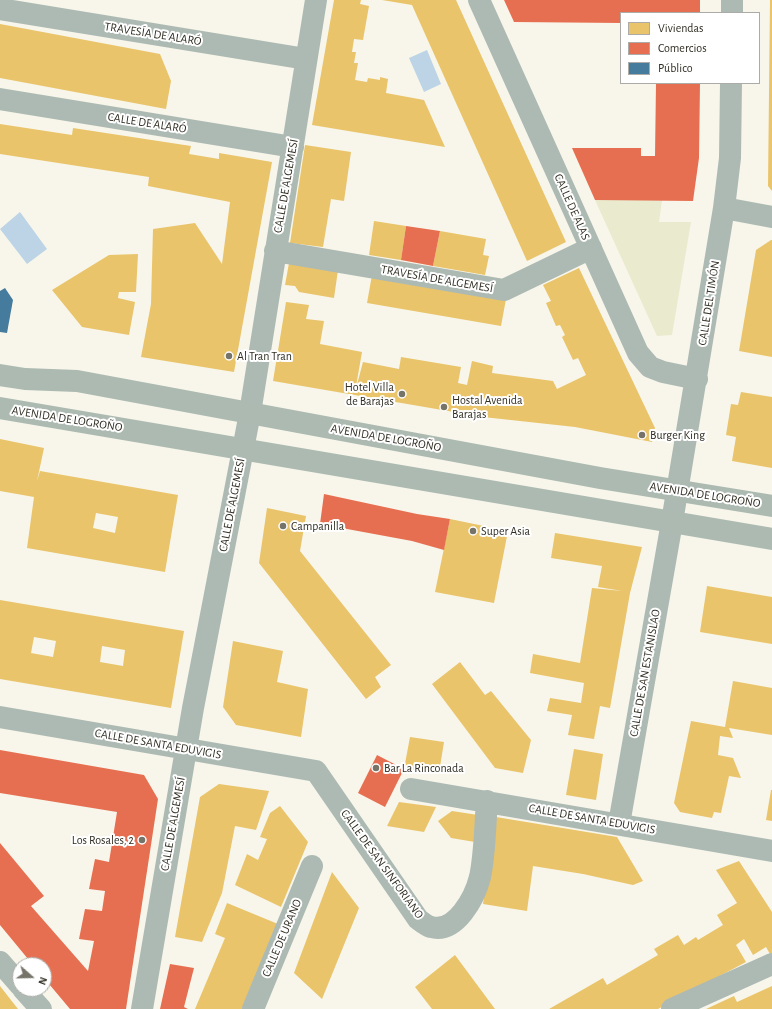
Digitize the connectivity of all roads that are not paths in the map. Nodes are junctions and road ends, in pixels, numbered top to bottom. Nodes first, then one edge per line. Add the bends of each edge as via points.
1 (316, 0) edge
2 (479, 0) edge
3 (732, 0) edge
4 (0, 9) edge
5 (732, 12) edge
6 (306, 59) junction
7 (731, 84) edge
8 (0, 99) edge
9 (293, 147) junction
10 (724, 208) junction
11 (772, 217) edge
12 (591, 248) junction
13 (275, 251) junction
14 (0, 375) edge
15 (697, 379) junction
16 (0, 408) edge
17 (250, 413) junction
18 (243, 448) junction
19 (677, 492) junction
20 (772, 506) edge
21 (672, 522) junction
22 (772, 539) edge
23 (0, 717) edge
24 (186, 749) junction
25 (316, 771) joint
26 (411, 789) dead end
27 (487, 801) junction
28 (619, 824) junction
29 (772, 851) edge
30 (312, 866) dead end
31 (0, 962) edge
32 (772, 964) edge
33 (12, 976) edge
34 (30, 997) edge
35 (41, 1009) edge
36 (142, 1009) edge
37 (253, 1009) edge
38 (672, 1009) edge

1 - 6 street, CALLE DE ALGEMESÍ
2 - 12 street, CALLE DE ALAS
3 - 5 street
4 - 6 street, TRAVESÍA DE ALARÓ
6 - 9 street, CALLE DE ALGEMESÍ
7 - 10 street, CALLE DEL TIMÓN via 730,158
8 - 9 street, CALLE DE ALARÓ
9 - 13 street, CALLE DE ALGEMESÍ
10 - 11 street
10 - 15 street, CALLE DEL TIMÓN
12 - 13 street, TRAVESÍA DE ALGEMESÍ via 504,290
12 - 15 street, CALLE DE ALAS via 638,353 650,367
13 - 17 street, CALLE DE ALGEMESÍ
14 - 17 main road, AVENIDA DE LOGROÑO via 25,379 77,381
15 - 19 street, CALLE DEL TIMÓN
16 - 18 main road, AVENIDA DE LOGROÑO
17 - 18 street, CALLE DE ALGEMESÍ
17 - 19 main road, AVENIDA DE LOGROÑO
18 - 21 main road, AVENIDA DE LOGROÑO
18 - 24 street, CALLE DE ALGEMESÍ
19 - 20 main road, AVENIDA DE LOGROÑO
19 - 21 street, CALLE DEL TIMÓN
21 - 22 main road, AVENIDA DE LOGROÑO
21 - 28 street, CALLE DE SAN ESTANISLAO
23 - 24 street, CALLE DE SANTA EDUVIGIS
24 - 25 street, CALLE DE SANTA EDUVIGIS
24 - 36 street, CALLE DE ALGEMESÍ
25 - 27 street, CALLE DE SAN SINFORIANO via 418,919 430,927 442,928 453,923 474,895 480,877
26 - 27 street, CALLE DE SANTA EDUVIGIS
27 - 28 street, CALLE DE SANTA EDUVIGIS
28 - 29 street, CALLE DE SANTA EDUVIGIS
30 - 37 street, CALLE DE URANO
31 - 33 street
32 - 38 street
34 - 35 street

